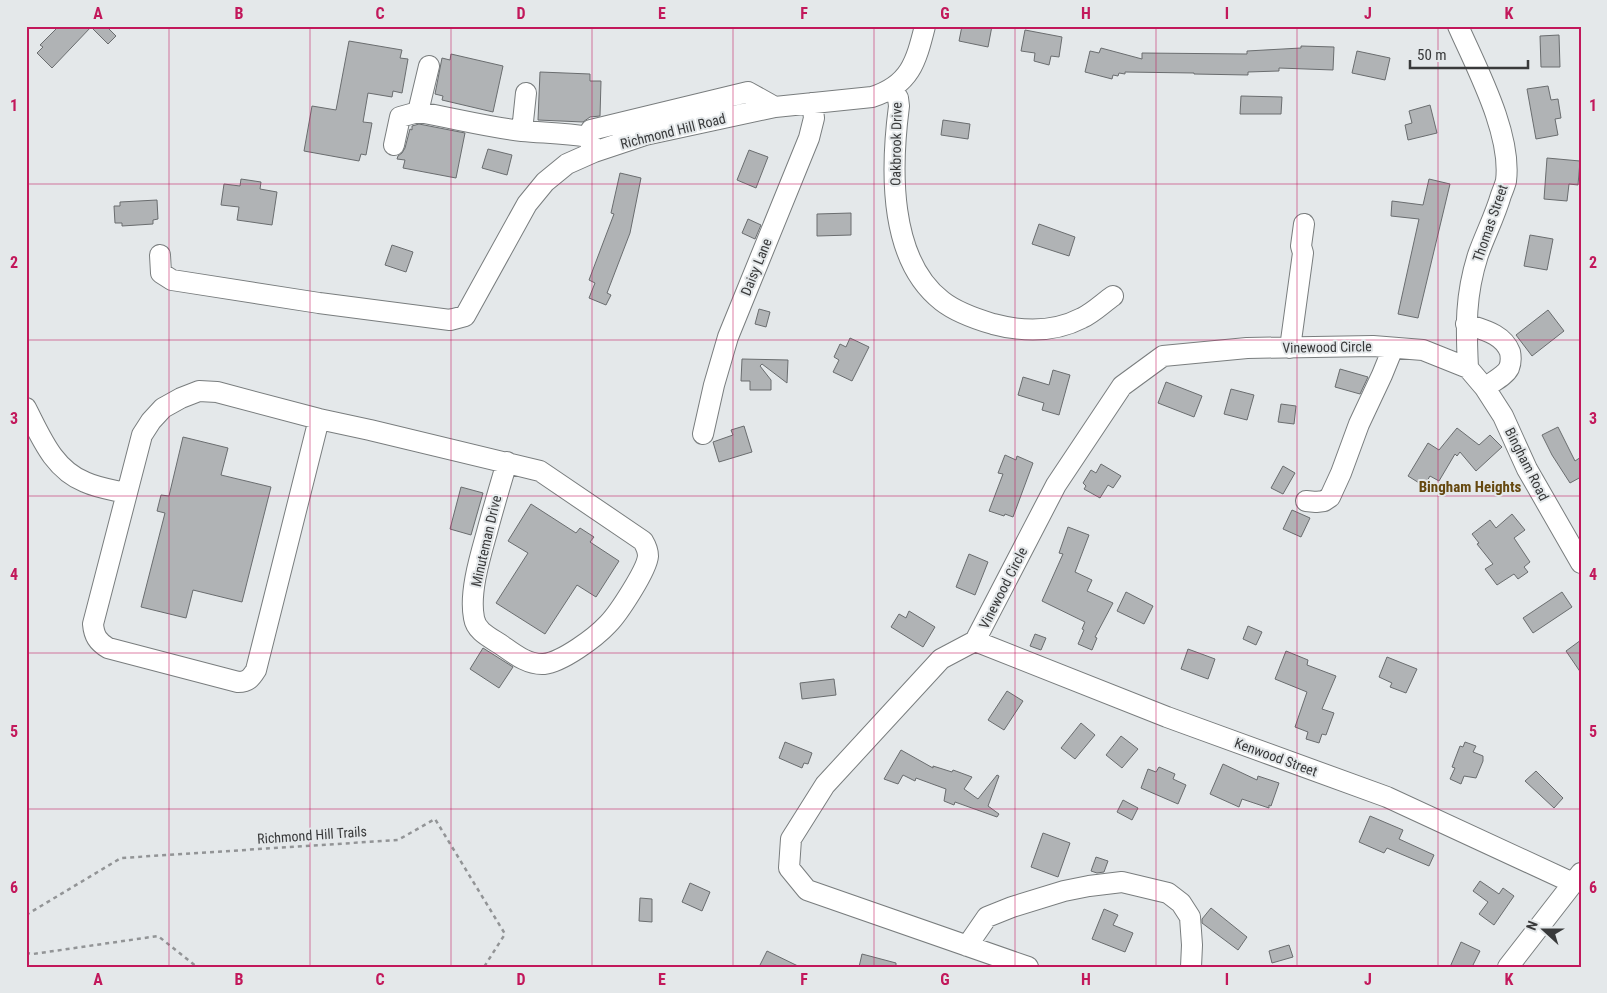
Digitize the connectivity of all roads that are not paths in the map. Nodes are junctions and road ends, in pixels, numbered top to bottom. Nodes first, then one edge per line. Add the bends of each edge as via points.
1 (925, 26) edge
2 (1458, 26) edge
3 (429, 66) dead end
4 (892, 89) junction
5 (526, 93) dead end
6 (812, 103) junction
7 (418, 112) junction
8 (522, 131) junction
9 (394, 145) dead end
10 (591, 145) junction
11 (1304, 224) dead end
12 (160, 255) dead end
13 (1112, 296) dead end
14 (1466, 324) junction
15 (1290, 348) junction
16 (1393, 348) junction
17 (1468, 368) junction
18 (1485, 388) junction
19 (26, 408) edge
20 (319, 419) junction
21 (702, 434) dead end
22 (506, 462) junction
23 (126, 493) junction
24 (1306, 500) dead end
25 (1581, 563) edge
26 (975, 641) junction
27 (1577, 878) edge
28 (967, 946) junction
29 (1028, 967) edge
30 (1191, 967) edge
31 (1508, 967) edge

1 - 4 street, Richmond Hill Road via 907,75
2 - 14 street, Thomas Street via 1496,115 1506,149 1506,181 1479,254 1468,294
3 - 7 street
4 - 6 street, Richmond Hill Road via 872,97
4 - 13 street, Oakbrook Drive via 899,106 894,168 898,212 909,255 934,294 953,308 982,321 1034,330 1084,318
5 - 8 street
6 - 10 street, Richmond Hill Road via 775,107
6 - 21 street, Daisy Lane via 814,118 809,138 728,337
7 - 8 street
7 - 9 street via 400,117
8 - 10 street via 567,133
10 - 12 street, Richmond Hill Road via 545,182 527,204 465,316 450,320 172,280 162,273
11 - 15 street
14 - 17 street, Thomas Street
14 - 18 street via 1494,334 1506,343 1511,356 1506,371
15 - 16 street, Vinewood Circle
15 - 26 street, Vinewood Circle via 1163,356 1122,386 1056,485
16 - 17 street, Vinewood Circle via 1423,350
16 - 24 street via 1330,497 1316,502
17 - 18 street, Bingham Road
18 - 25 street, Bingham Road via 1503,416 1527,470
19 - 23 street via 50,454 64,469 86,483
20 - 22 street, Minuteman Drive
20 - 23 street, Minuteman Drive via 217,392 199,392 181,398 163,408 142,435
20 - 23 street, Minuteman Drive via 256,670 246,682 108,648 99,643 93,624
22 - 22 street, Minuteman Drive via 540,471 632,533 647,548 648,557 641,577 608,624 584,644 546,664 520,658 481,632 474,619 477,567
26 - 27 street, Kenwood Street via 1167,717 1387,797
26 - 28 street, Vinewood Circle via 941,659 825,785 791,839 789,868 808,890
27 - 31 street
28 - 29 street, Vinewood Circle
28 - 30 street via 987,917 1064,891 1122,882 1168,892 1182,903 1190,917

